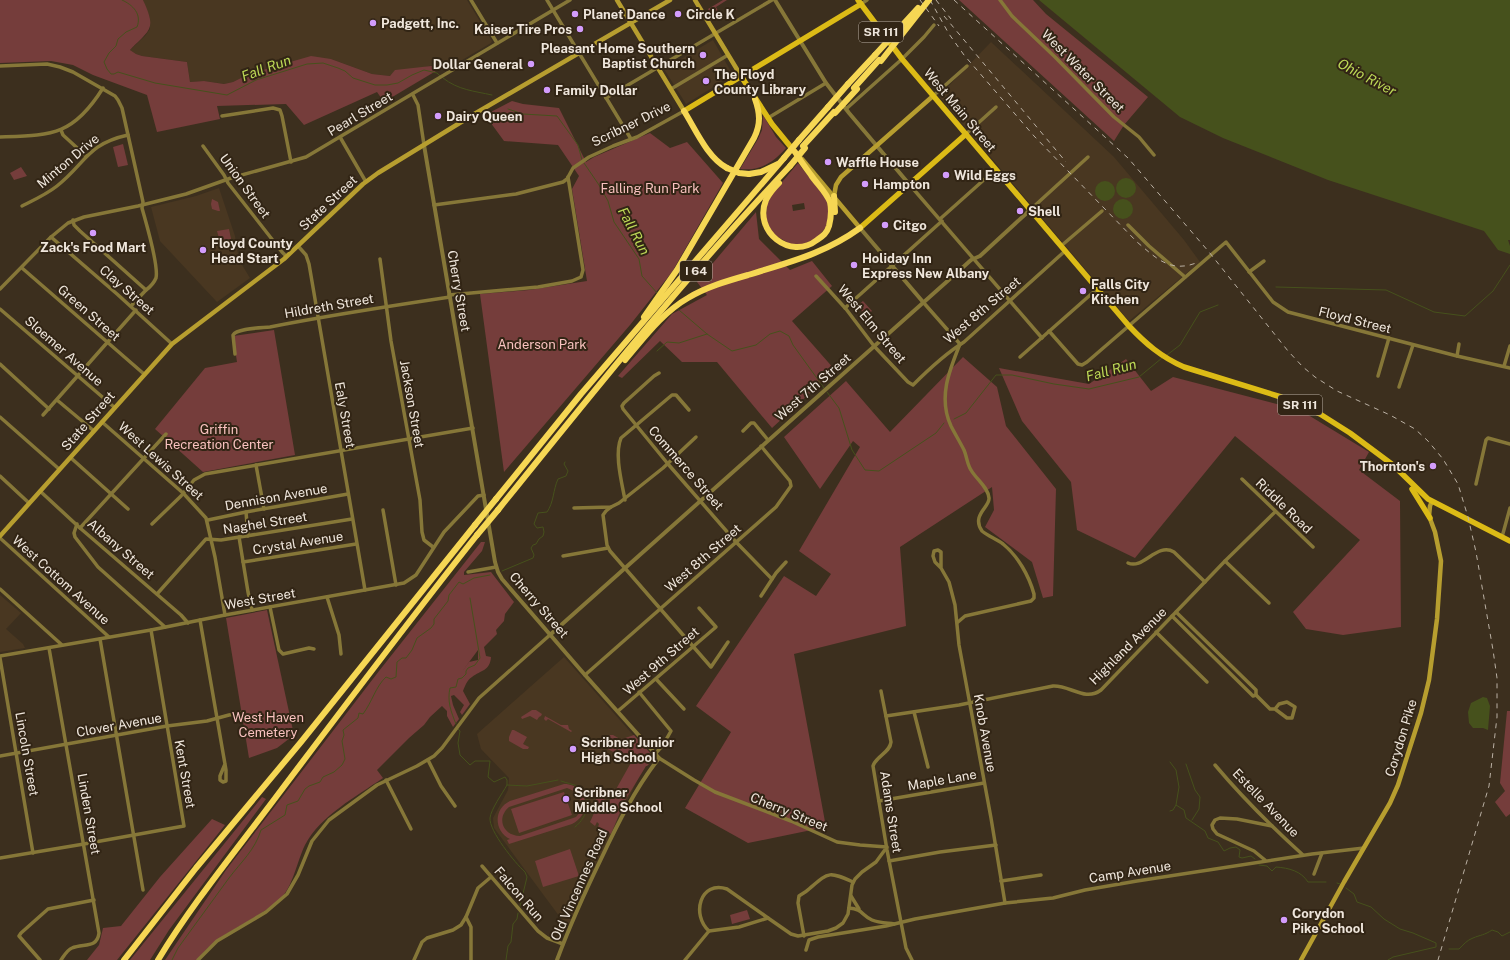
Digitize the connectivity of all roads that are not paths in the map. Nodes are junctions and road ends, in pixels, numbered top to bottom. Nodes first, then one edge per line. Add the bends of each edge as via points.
1 (471, 0) edge
2 (547, 0) edge
3 (570, 0) edge
4 (617, 0) edge
5 (670, 0) edge
6 (695, 0) edge
7 (774, 0) edge
8 (868, 0) edge
9 (928, 0) edge
10 (1000, 0) edge
11 (860, 2) edge
12 (553, 10) junction
13 (631, 23) junction
14 (934, 25) dead end
15 (715, 33) junction
16 (800, 41) junction
17 (497, 43) junction
18 (580, 54) junction
19 (728, 55) junction
20 (878, 59) junction
21 (902, 59) junction
22 (0, 66) edge
23 (967, 66) dead end
24 (658, 68) junction
25 (741, 76) junction
26 (826, 83) junction
27 (103, 88) junction
28 (671, 89) junction
29 (413, 95) junction
30 (933, 96) junction
31 (606, 98) junction
32 (755, 99) junction
33 (996, 107) dead end
34 (846, 109) junction
35 (684, 111) junction
36 (222, 116) dead end
37 (768, 118) junction
38 (61, 130) junction
39 (128, 134) junction
40 (966, 134) junction
41 (0, 137) edge
42 (340, 137) junction
43 (631, 139) junction
44 (424, 145) junction
45 (203, 146) dead end
46 (877, 146) junction
47 (795, 152) junction
48 (1154, 154) dead end
49 (86, 156) junction
50 (1088, 157) dead end
51 (291, 162) junction
52 (786, 162) junction
53 (996, 170) junction
54 (568, 178) junction
55 (226, 180) junction
56 (366, 182) junction
57 (909, 184) junction
58 (834, 196) junction
59 (143, 204) junction
60 (434, 205) junction
61 (22, 206) dead end
62 (1030, 210) junction
63 (1102, 211) dead end
64 (73, 220) junction
65 (941, 220) junction
66 (1128, 225) dead end
67 (860, 228) junction
68 (827, 231) junction
69 (51, 237) junction
70 (298, 246) junction
71 (1061, 246) junction
72 (1065, 251) junction
73 (286, 256) junction
74 (380, 259) dead end
75 (974, 259) junction
76 (1264, 261) dead end
77 (892, 266) junction
78 (22, 268) junction
79 (1249, 272) junction
80 (816, 276) dead end
81 (1185, 277) junction
82 (0, 289) edge
83 (1097, 289) junction
84 (146, 290) junction
85 (449, 296) junction
86 (1010, 300) junction
87 (924, 302) junction
88 (131, 306) junction
89 (386, 306) junction
90 (845, 308) junction
91 (0, 309) edge
92 (136, 310) junction
93 (318, 317) junction
94 (1129, 326) junction
95 (1050, 331) junction
96 (1042, 338) junction
97 (1389, 338) junction
98 (108, 342) junction
99 (172, 344) junction
100 (960, 344) junction
101 (1459, 344) dead end
102 (624, 345) junction
103 (1414, 345) junction
104 (874, 346) junction
105 (1510, 346) edge
106 (235, 354) dead end
107 (1457, 356) junction
108 (1020, 357) dead end
109 (0, 364) edge
110 (1504, 366) junction
111 (1510, 368) edge
112 (660, 373) dead end
113 (144, 374) junction
114 (78, 376) junction
115 (1378, 376) dead end
116 (604, 378) junction
117 (913, 385) joint
118 (1399, 387) dead end
119 (57, 400) junction
120 (114, 407) junction
121 (49, 408) junction
122 (689, 410) dead end
123 (42, 415) dead end
124 (0, 417) edge
125 (102, 422) junction
126 (636, 425) junction
127 (473, 428) junction
128 (742, 430) dead end
129 (94, 431) junction
130 (166, 434) dead end
131 (696, 436) dead end
132 (408, 439) junction
133 (768, 440) junction
134 (1510, 444) edge
135 (761, 446) junction
136 (340, 451) junction
137 (71, 458) junction
138 (144, 458) junction
139 (668, 464) junction
140 (256, 465) junction
141 (59, 470) junction
142 (0, 476) edge
143 (1242, 479) dead end
144 (1409, 481) junction
145 (1476, 484) dead end
146 (40, 491) junction
147 (183, 493) junction
148 (112, 494) junction
149 (348, 494) junction
150 (484, 495) junction
151 (625, 500) junction
152 (700, 500) junction
153 (1432, 501) junction
154 (29, 503) junction
155 (611, 507) junction
156 (574, 508) dead end
157 (1510, 508) edge
158 (128, 509) dead end
159 (264, 509) junction
160 (383, 510) dead end
161 (246, 512) junction
162 (1275, 512) junction
163 (1430, 518) junction
164 (352, 519) junction
165 (208, 520) junction
166 (76, 524) junction
167 (152, 524) dead end
168 (80, 528) junction
169 (248, 536) junction
170 (0, 537) edge
171 (239, 537) junction
172 (1502, 537) junction
173 (212, 539) junction
174 (736, 542) junction
175 (1510, 542) edge
176 (356, 544) junction
177 (434, 547) junction
178 (1313, 547) dead end
179 (608, 548) junction
180 (564, 556) dead end
181 (1225, 561) junction
182 (243, 562) junction
183 (786, 562) dead end
184 (1128, 563) dead end
185 (496, 567) junction
186 (624, 568) junction
187 (941, 568) dead end
188 (468, 572) dead end
189 (772, 579) junction
190 (1205, 582) junction
191 (396, 585) junction
192 (0, 589) edge
193 (365, 590) junction
194 (157, 594) junction
195 (761, 596) dead end
196 (326, 597) junction
197 (1269, 603) dead end
198 (270, 607) junction
199 (660, 608) junction
200 (699, 608) dead end
201 (252, 610) junction
202 (1176, 612) junction
203 (225, 615) junction
204 (1172, 616) junction
205 (200, 620) junction
206 (958, 622) junction
207 (188, 623) junction
208 (165, 627) junction
209 (151, 630) junction
210 (1156, 632) junction
211 (551, 634) junction
212 (109, 637) junction
213 (100, 638) junction
214 (728, 642) dead end
215 (62, 645) junction
216 (694, 647) junction
217 (49, 648) junction
218 (314, 649) dead end
219 (341, 654) dead end
220 (0, 657) edge
221 (585, 675) junction
222 (656, 679) junction
223 (1207, 682) dead end
224 (881, 691) dead end
225 (639, 692) junction
226 (1256, 695) junction
227 (970, 702) junction
228 (684, 709) dead end
229 (1275, 709) junction
230 (618, 712) junction
231 (914, 712) junction
232 (241, 714) dead end
233 (886, 716) junction
234 (217, 718) junction
235 (167, 726) junction
236 (117, 736) junction
237 (67, 745) junction
238 (17, 752) junction
239 (655, 754) junction
240 (0, 756) edge
241 (659, 758) junction
242 (428, 760) junction
243 (225, 764) dead end
244 (1215, 765) dead end
245 (928, 767) dead end
246 (386, 780) junction
247 (984, 783) junction
248 (879, 801) junction
249 (455, 806) dead end
250 (1272, 826) junction
251 (411, 829) dead end
252 (134, 835) junction
253 (84, 844) junction
254 (996, 845) junction
255 (887, 847) junction
256 (1364, 848) junction
257 (1322, 852) junction
258 (33, 853) junction
259 (1303, 855) junction
260 (0, 858) edge
261 (1265, 860) junction
262 (889, 861) junction
263 (482, 866) dead end
264 (1314, 874) dead end
265 (1041, 875) dead end
266 (491, 877) junction
267 (1002, 881) junction
268 (853, 882) junction
269 (143, 890) dead end
270 (851, 891) junction
271 (94, 900) junction
272 (1005, 903) junction
273 (849, 908) junction
274 (859, 909) junction
275 (466, 917) junction
276 (768, 918) junction
277 (901, 922) junction
278 (895, 924) junction
279 (709, 931) junction
280 (804, 936) junction
281 (563, 944) junction
282 (806, 950) dead end
283 (40, 960) edge
284 (61, 960) edge
285 (124, 960) edge
286 (158, 960) edge
287 (198, 960) edge
288 (414, 960) edge
289 (471, 960) edge
290 (557, 960) edge
291 (685, 960) edge
292 (912, 960) edge
293 (1301, 960) edge

1 - 17 street
2 - 12 street
3 - 12 street, Pearl Street
4 - 13 main road
5 - 13 main road, State Street
6 - 15 main road
7 - 15 street
7 - 16 street
8 - 11 street, Scribner Drive
9 - 20 highway, bridge
9 - 20 highway, I 64, bridge via 908,27
9 - 20 highway, I 64, bridge via 901,26
10 - 48 street, West Water Street via 1012,16
11 - 16 main road, Scribner Drive
11 - 21 main road, West Main Street / SR 111
12 - 17 street, Pearl Street
12 - 18 street
13 - 18 main road, State Street
13 - 24 main road
14 - 21 street
15 - 19 main road
15 - 24 street
16 - 25 main road, Scribner Drive
16 - 26 street
17 - 29 street, Pearl Street
18 - 31 street
18 - 44 main road, State Street
19 - 25 main road
19 - 28 street
20 - 52 highway, I 64, bridge via 804,147
20 - 52 highway, I 64, bridge via 848,84 799,140
21 - 30 main road, West Main Street / SR 111
21 - 34 street
22 - 27 street via 54,65
23 - 30 street
24 - 28 main road
24 - 31 street
25 - 32 main road
25 - 35 main road, Scribner Drive
26 - 34 street
26 - 37 street
27 - 38 street via 82,116
27 - 39 street via 121,104
28 - 35 main road
29 - 42 street, Pearl Street
29 - 44 street, Cherry Street via 419,111
30 - 40 main road, West Main Street / SR 111
30 - 46 main road
31 - 43 street
32 - 37 main road
32 - 102 highway via 760,121 754,138 677,270
33 - 40 street
34 - 46 street
35 - 43 street, Scribner Drive
35 - 52 highway, bridge via 709,151 727,168 749,174
36 - 51 street via 273,108 280,110
37 - 47 main road
38 - 41 street via 50,134
38 - 49 street via 63,135
39 - 49 street, Minton Drive via 103,143
39 - 59 street
40 - 53 main road, West Main Street / SR 111
40 - 57 main road
42 - 51 street, Pearl Street
42 - 56 street
43 - 54 street, Scribner Drive via 589,157 573,168
44 - 56 main road, State Street
44 - 60 street, Cherry Street
45 - 55 street, Union Street
46 - 57 street
46 - 58 main road via 839,180
47 - 58 main road
47 - 68 highway via 827,196 831,214
49 - 61 street, Minton Drive via 57,186
50 - 62 street, West 7th Street
51 - 55 street, Pearl Street
52 - 68 highway via 788,172 770,193 764,206 768,232 782,244 798,247 810,245
52 - 102 highway via 682,283
52 - 116 highway, I 64 via 757,200
53 - 62 main road, West Main Street / SR 111
53 - 65 street
54 - 60 street via 562,182 516,194
54 - 85 street, Hildreth Street via 583,270 581,277 538,287
55 - 59 street, Pearl Street via 187,194
55 - 73 street, Union Street
56 - 70 main road, State Street
57 - 65 street
57 - 67 main road
58 - 67 main road
58 - 68 highway via 834,220
59 - 64 street, Pearl Street
59 - 84 street via 156,272 153,283
60 - 85 street, Cherry Street
62 - 71 main road, West Main Street / SR 111
62 - 75 street, West 7th Street
63 - 71 street
64 - 69 street
64 - 84 street via 80,231
65 - 75 street
65 - 77 street
66 - 81 street
67 - 77 street
67 - 116 highway via 814,254 713,286 688,298 666,314 623,362
69 - 78 street
69 - 88 street, Clay Street
70 - 73 main road, State Street
70 - 93 street, Ealy Street via 308,260
71 - 72 main road, West Main Street / SR 111
72 - 83 main road, West Main Street / SR 111
72 - 86 street, West 8th Street
73 - 99 main road, State Street
74 - 89 street, Jackson Street
75 - 86 street
75 - 87 street, West 7th Street
76 - 79 street
77 - 87 street
77 - 90 street
78 - 82 street
78 - 98 street, Green Street
79 - 81 street, Floyd Street via 1226,242
79 - 97 street, Floyd Street via 1273,302 1288,312
80 - 90 street, West Elm Street
81 - 94 street
83 - 94 main road, West Main Street / SR 111
83 - 95 street
84 - 88 street
85 - 89 street, Hildreth Street
85 - 127 street, Cherry Street
86 - 96 street
86 - 100 street, West 8th Street
87 - 100 street
87 - 104 street, West 7th Street
88 - 92 street, Clay Street
89 - 93 street, Hildreth Street
89 - 132 street, Jackson Street
90 - 104 street, West Elm Street
91 - 114 street, Sloemer Avenue
92 - 98 street
92 - 99 street, Clay Street
93 - 106 street, Hildreth Street via 236,331 232,337
93 - 136 street, Ealy Street
94 - 95 street via 1082,365 1078,364
94 - 144 main road, West Main Street / SR 111 via 1153,349 1174,362 1192,370 1281,397 1336,423 1393,465
95 - 96 street
96 - 108 street
97 - 103 street, Floyd Street
97 - 115 street
98 - 113 street, Green Street
98 - 114 street
99 - 113 main road, State Street
100 - 117 street, West 8th Street via 935,363
100 - 206 street via 944,396 951,426 967,457 969,467 989,496 989,501 979,518 980,528 1014,555 1031,583 1034,594 1033,600 964,616
101 - 107 street
102 - 285 highway, bridge via 581,394
103 - 107 street, Floyd Street
103 - 118 street
104 - 117 street, West Elm Street
104 - 133 street, West 7th Street
105 - 110 street
107 - 110 street, Floyd Street
109 - 121 street
110 - 111 street, Floyd Street
112 - 126 street, Commerce Street via 622,406
113 - 120 main road, State Street
114 - 119 street
114 - 120 street, Sloemer Avenue
116 - 286 highway, I 64, bridge via 411,619 238,847
119 - 121 street
119 - 129 street
120 - 125 main road, State Street
121 - 123 street
122 - 126 street via 676,395 672,395
124 - 141 street
125 - 129 main road, State Street
125 - 138 street, West Lewis Street
126 - 139 street, Commerce Street
126 - 151 street via 618,444
127 - 132 street
127 - 150 street, Cherry Street
128 - 133 street via 754,423
129 - 137 main road, State Street
130 - 138 street
131 - 139 street
132 - 136 street
132 - 177 street, Jackson Street via 420,500 422,532 424,540
133 - 135 street, West 7th Street
134 - 145 street via 1488,438 1486,440
135 - 152 street, West 7th Street
135 - 174 street, West 8th Street via 790,481 791,486 776,507
136 - 140 street
136 - 149 street, Ealy Street
137 - 141 main road, State Street
137 - 148 street
138 - 147 street, West Lewis Street
138 - 148 street
139 - 151 street
139 - 152 street, Commerce Street
140 - 147 street via 205,474 197,478
140 - 159 street
141 - 146 main road, State Street
142 - 154 street
143 - 162 street, Riddle Road
144 - 153 main road, West Main Street / SR 111
144 - 163 main road
146 - 154 main road, State Street
146 - 166 street, Albany Street
147 - 165 street, West Lewis Street
147 - 167 street
148 - 158 street
148 - 168 street
149 - 159 street, Dennison Avenue
149 - 164 street, Ealy Street
150 - 177 street, West Street via 478,496 444,532
150 - 185 street, Cherry Street
151 - 155 street
152 - 174 street, Commerce Street
152 - 186 street, West 7th Street
153 - 163 main road, Corydon Pike via 1429,509
153 - 172 main road, SR 111
154 - 170 main road, State Street
155 - 156 street
155 - 179 street via 604,515
157 - 172 street
159 - 161 street, Dennison Avenue
160 - 191 street
161 - 165 street, Dennison Avenue
161 - 169 street
162 - 178 street, Riddle Road
162 - 181 street, Highland Avenue
163 - 256 main road, Corydon Pike via 1441,561 1429,680 1398,785 1383,818
164 - 169 street, Naghel Street
164 - 176 street, Ealy Street
165 - 173 street
166 - 168 street, Albany Street
166 - 208 street via 75,537 97,565
168 - 194 street, Albany Street
169 - 171 street, Naghel Street
170 - 212 street, West Cottom Avenue
171 - 173 street, Naghel Street
171 - 182 street
172 - 175 main road, SR 111
173 - 194 street, Naghel Street via 202,542
173 - 203 street
174 - 189 street, Commerce Street
174 - 199 street, West 8th Street
176 - 182 street, Crystal Avenue
176 - 193 street, Ealy Street
177 - 191 street, West Street via 414,577
179 - 180 street
179 - 186 street
181 - 190 street, Highland Avenue
181 - 197 street
182 - 201 street
183 - 189 street
184 - 190 street via 1135,564 1168,549
185 - 188 street
185 - 211 street, Cherry Street via 502,579
186 - 199 street
186 - 211 street, West 7th Street
187 - 206 street, Knob Avenue via 952,590
189 - 195 street
190 - 202 street, Highland Avenue
191 - 193 street, West Street
192 - 215 street
193 - 196 street, West Street
194 - 207 street, Albany Street
196 - 198 street, West Street
196 - 219 street via 339,635
198 - 201 street, West Street
198 - 218 street via 279,650 283,654
199 - 216 street
199 - 221 street, West 8th Street
200 - 216 street, West 9th Street via 716,627
201 - 203 street, West Street
202 - 204 street, Highland Avenue
202 - 226 street via 1256,690
203 - 205 street, West Street
204 - 210 street, Highland Avenue
204 - 226 street via 1252,695
205 - 207 street, West Street
205 - 234 street
206 - 227 street, Knob Avenue via 959,645
207 - 208 street, West Street
208 - 209 street, West Street
209 - 212 street, West Street
209 - 235 street, Kent Street
210 - 223 street
210 - 227 street, Highland Avenue via 1101,690 1094,694 1087,695 1053,686
211 - 221 street, Cherry Street
211 - 242 street via 478,698 442,748
212 - 213 street, West Street
213 - 215 street, West Street
213 - 236 street, West Cottom Avenue
214 - 216 street via 711,667
215 - 217 street, West Street
216 - 222 street, West 9th Street
217 - 220 street, West Street
217 - 237 street, Linden Street
220 - 238 street, Lincoln Street
221 - 230 street, Cherry Street
222 - 225 street, West 9th Street
222 - 228 street
224 - 233 street, Adams Street
225 - 230 street, West 9th Street
225 - 239 street via 671,731
226 - 229 street via 1270,709
227 - 231 street, Highland Avenue
227 - 247 street, Knob Avenue
229 - 229 street via 1287,718 1292,718 1296,710 1287,702 1279,704
230 - 239 street, Cherry Street
231 - 233 street, Highland Avenue
231 - 245 street
232 - 234 street, Clover Avenue
233 - 248 street, Adams Street via 890,746 876,760 874,766
234 - 235 street, Clover Avenue
234 - 243 street
235 - 236 street, Clover Avenue
235 - 252 street, Kent Street via 184,826
236 - 237 street, Clover Avenue
236 - 252 street, West Cottom Avenue
237 - 238 street, Clover Avenue
237 - 253 street, Linden Street
238 - 240 street, Clover Avenue
238 - 258 street, Lincoln Street
239 - 241 street, Cherry Street
241 - 255 street, Cherry Street via 715,792 837,842
241 - 281 street, Old Vincennes Road via 624,812
242 - 246 street
242 - 249 street
244 - 250 street, Estelle Avenue
246 - 251 street
246 - 287 street via 346,806 325,824 309,846 293,885 279,902 217,941
247 - 248 street, Maple Lane
247 - 254 street, Knob Avenue
248 - 255 street, Adams Street
250 - 259 street, Estelle Avenue
250 - 261 street via 1231,818 1215,820 1212,825 1217,834 1254,851
252 - 253 street
252 - 269 street, West Cottom Avenue
253 - 258 street
253 - 271 street, Linden Street
254 - 262 street
254 - 267 street, Knob Avenue
255 - 262 street, Adams Street
255 - 268 street via 876,862 859,874
256 - 257 street, Camp Avenue
256 - 293 main road, Corydon Pike
257 - 259 street, Camp Avenue
257 - 264 street
258 - 260 street
259 - 261 street, Camp Avenue
261 - 272 street, Camp Avenue via 1116,884 1053,898
262 - 277 street, Adams Street
263 - 266 street, Falcon Run
265 - 267 street
266 - 275 street via 478,888
266 - 281 street, Falcon Run via 542,935
267 - 272 street, Knob Avenue
268 - 270 street
268 - 280 street via 828,875 800,896 798,903
270 - 273 street
270 - 274 street via 852,899
271 - 283 street via 48,909 19,936
271 - 284 street, Linden Street via 98,940 72,948
272 - 277 street, Camp Avenue
273 - 274 street
273 - 280 street via 845,920 836,928
274 - 278 street via 874,921
275 - 288 street via 456,928 424,940
275 - 289 street via 471,927
276 - 279 street via 739,927
276 - 279 street via 724,888 711,889 699,906 700,917
276 - 280 street via 791,934
277 - 278 street, Camp Avenue
277 - 292 street, Adams Street via 907,953
278 - 282 street, Camp Avenue via 812,938 807,942
279 - 291 street
281 - 290 street, Old Vincennes Road

